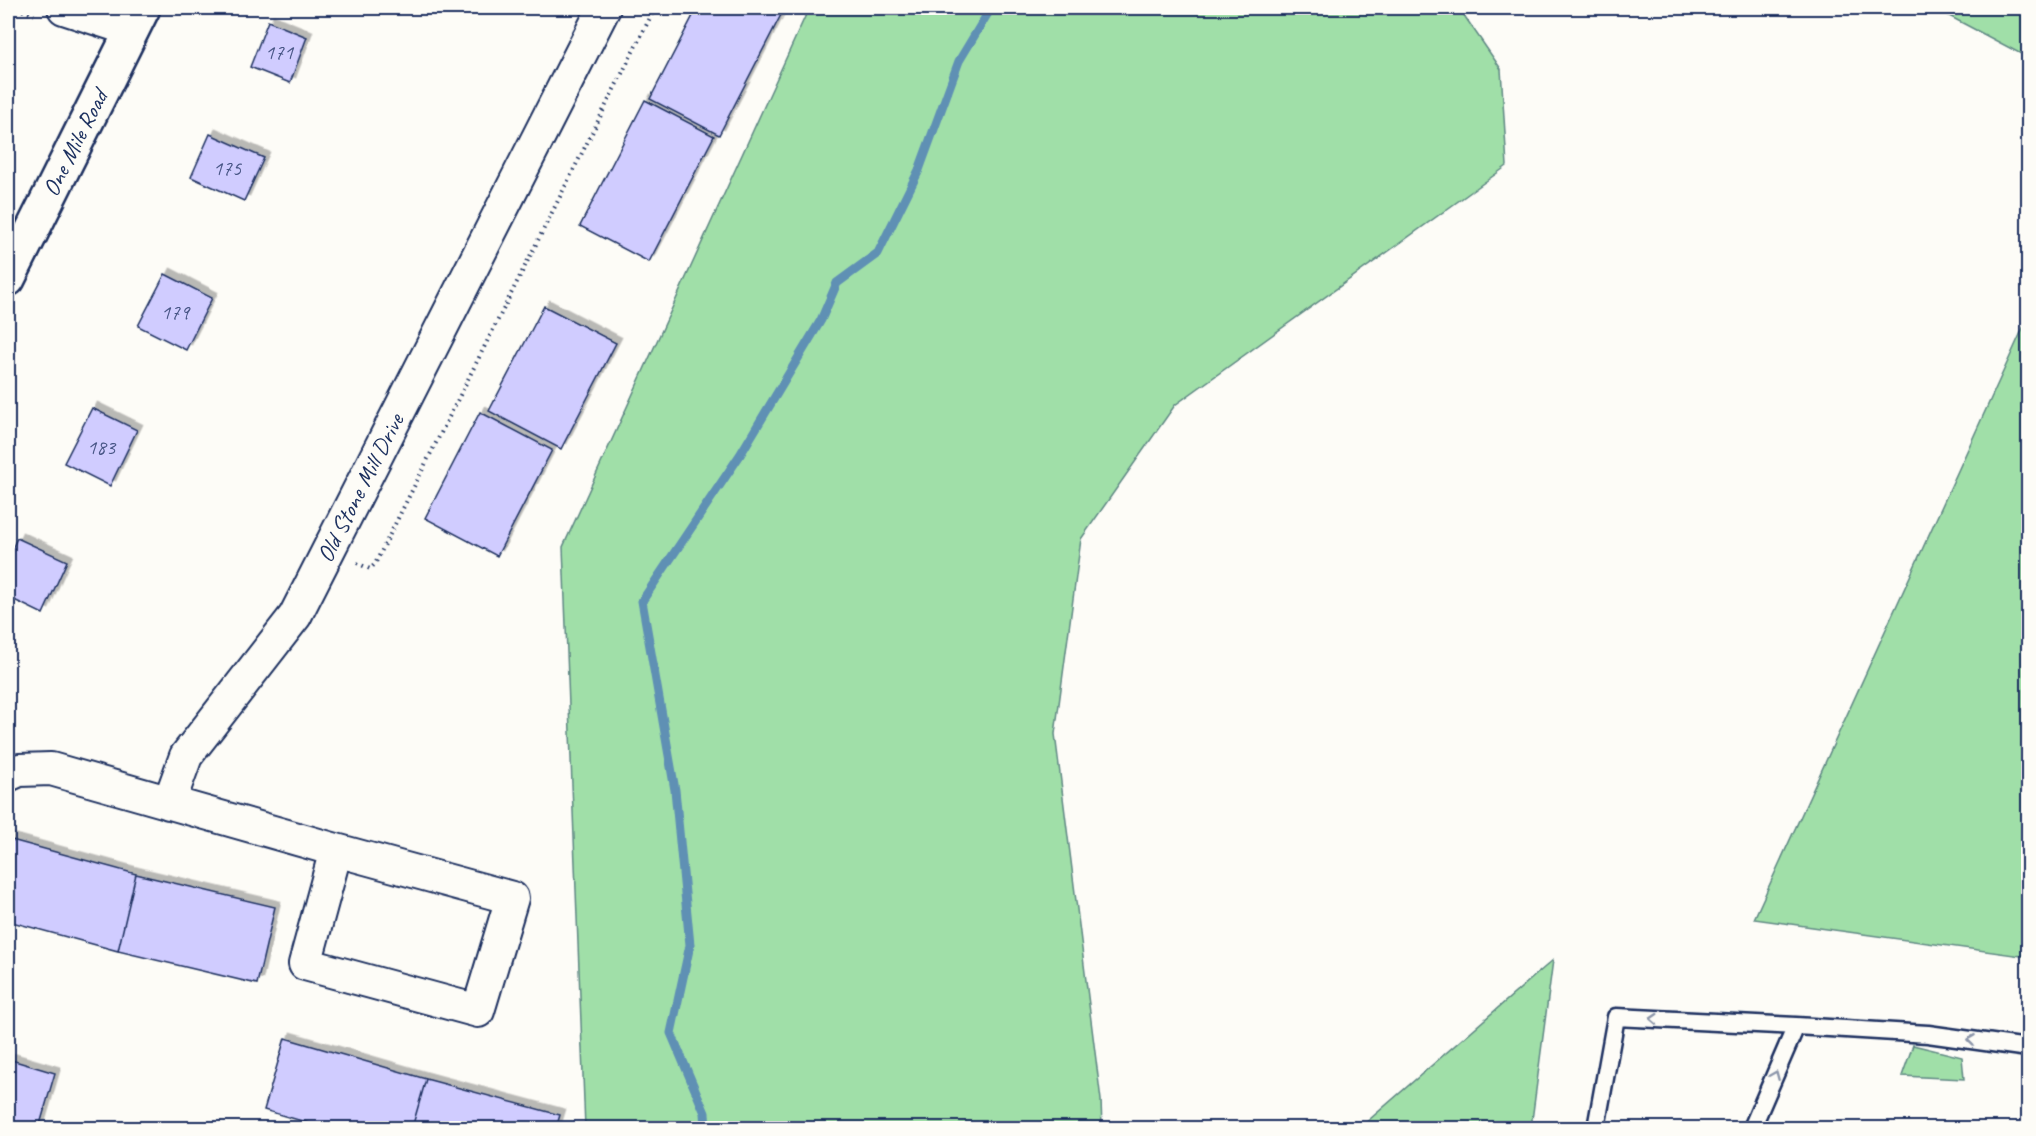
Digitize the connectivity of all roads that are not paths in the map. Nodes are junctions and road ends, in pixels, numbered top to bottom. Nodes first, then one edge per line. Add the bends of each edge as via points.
1 (64, 8) edge
2 (105, 8) edge
3 (604, 8) edge
4 (138, 19) edge
5 (8, 279) edge
6 (8, 775) edge
7 (169, 803) junction
8 (336, 850) junction
9 (1796, 1026) junction
10 (2028, 1048) edge
11 (1596, 1128) edge
12 (1752, 1128) edge

1 - 4 street
2 - 4 street
3 - 7 street, Old Stone Mill Drive via 295,616 186,756
4 - 5 street, One Mile Road
6 - 7 street via 19,770 51,769
7 - 8 street
8 - 8 street via 305,964 478,1011 512,898
10 -> 9 lane via 1928,1034
9 -> 11 lane via 1616,1017
12 -> 9 lane

